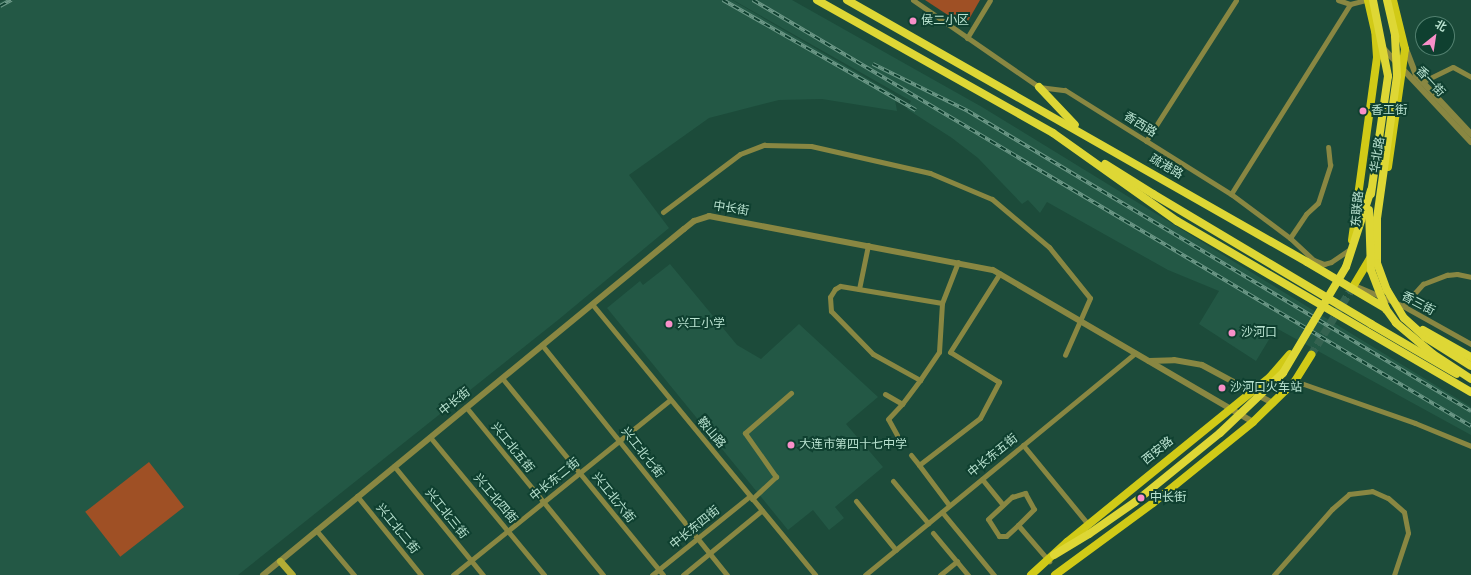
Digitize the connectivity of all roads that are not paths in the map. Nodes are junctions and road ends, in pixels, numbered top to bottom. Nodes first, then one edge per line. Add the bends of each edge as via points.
1 (817, 0) edge
2 (848, 0) edge
3 (913, 0) edge
4 (990, 0) edge
5 (1236, 0) edge
6 (1338, 0) edge
7 (1367, 0) edge
8 (1373, 0) edge
9 (1387, 0) edge
10 (1393, 0) edge
11 (1350, 4) junction
12 (1376, 36) junction
13 (967, 38) junction
14 (1406, 49) junction
15 (1404, 70) junction
16 (1471, 77) edge
17 (1422, 82) junction
18 (1039, 87) junction
19 (1081, 132) junction
20 (1053, 133) junction
21 (1471, 134) edge
22 (1146, 141) junction
23 (1471, 142) edge
24 (1328, 147) dead end
25 (1371, 190) junction
26 (1230, 194) junction
27 (663, 212) dead end
28 (1290, 238) junction
29 (868, 245) junction
30 (1350, 249) junction
31 (958, 262) junction
32 (1000, 273) junction
33 (1338, 274) dead end
34 (1471, 277) edge
35 (1354, 285) joint
36 (859, 289) junction
37 (942, 303) junction
38 (592, 304) junction
39 (1403, 306) junction
40 (1082, 321) junction
41 (1297, 344) dead end
42 (1471, 344) edge
43 (542, 345) junction
44 (1135, 353) junction
45 (1065, 354) dead end
46 (1311, 355) tunnel mouth
47 (1471, 357) edge
48 (1149, 361) junction
49 (1471, 366) edge
50 (502, 378) junction
51 (920, 380) junction
52 (1295, 381) junction
53 (1471, 381) edge
54 (1261, 384) junction
55 (1239, 385) junction
56 (1251, 391) junction
57 (1471, 392) edge
58 (791, 393) dead end
59 (885, 394) dead end
60 (670, 400) junction
61 (1273, 403) junction
62 (902, 404) junction
63 (466, 407) junction
64 (1230, 408) junction
65 (1253, 422) junction
66 (896, 435) dead end
67 (430, 437) junction
68 (620, 440) junction
69 (1023, 445) junction
70 (1471, 446) edge
71 (911, 455) dead end
72 (920, 465) junction
73 (394, 466) junction
74 (580, 472) junction
75 (982, 479) junction
76 (893, 481) dead end
77 (357, 496) junction
78 (751, 498) junction
79 (856, 501) dead end
80 (543, 502) junction
81 (950, 505) junction
82 (1003, 505) junction
83 (762, 510) junction
84 (942, 512) junction
85 (928, 523) junction
86 (1088, 524) junction
87 (1018, 525) junction
88 (316, 530) junction
89 (508, 530) junction
90 (933, 533) dead end
91 (697, 539) junction
92 (896, 550) junction
93 (709, 554) junction
94 (1052, 558) junction
95 (471, 560) junction
96 (280, 561) junction
97 (957, 561) junction
98 (658, 570) junction
99 (263, 575) edge
100 (292, 575) edge
101 (354, 575) edge
102 (421, 575) edge
103 (453, 575) edge
104 (483, 575) edge
105 (544, 575) edge
106 (603, 575) edge
107 (652, 575) edge
108 (663, 575) edge
109 (683, 575) edge
110 (727, 575) edge
111 (814, 575) edge
112 (865, 575) edge
113 (940, 575) edge
114 (968, 575) edge
115 (994, 575) edge
116 (1031, 575) edge
117 (1055, 575) edge
118 (1274, 575) edge
119 (1394, 575) edge

1 - 20 highway
2 - 19 highway, 疏港路
3 - 13 street, 香西路
4 - 13 street
5 - 22 street
6 - 11 street
7 - 11 street
7 - 12 main road
8 - 25 highway, 东联路, bridge via 1388,76
9 - 49 highway, 东联路, bridge via 1395,36 1397,76 1376,219 1377,263 1387,290 1404,318 1425,337
10 - 14 main road
11 - 26 street
12 - 15 street, 香一街 via 1381,46
12 - 30 main road via 1374,86
13 - 18 street, 香西路
14 - 15 main road, 华北路
14 - 17 street, 香一街 via 1411,68
15 - 23 street, 香一街
15 - 35 main road, 华北路 via 1378,232 1372,255
16 - 17 street via 1453,67
17 - 21 street, 香一街
18 - 19 highway
18 - 22 street, 香西路 via 1065,90
19 - 47 highway, 疏港路, bridge
20 - 53 highway, bridge
20 - 57 highway via 1177,221
22 - 26 street, 香西路
24 - 28 street via 1330,165 1318,203 1306,214
25 - 53 highway, 东联路, bridge via 1368,232 1371,270 1386,309 1396,323
25 - 94 highway, bridge via 1346,267 1283,373 1220,433 1135,502
26 - 28 street, 香西路
27 - 40 street via 740,154 764,145 811,146 889,162 930,173 992,199 1049,247 1090,298
28 - 30 street, 香西路 via 1314,260 1324,264 1338,259
29 - 31 street, 中长街
29 - 36 street
29 - 38 street, 中长街 via 709,216 694,221
30 - 33 main road
31 - 32 street, 中长街
31 - 37 street
32 - 40 street, 中长街
32 - 72 street via 950,352 999,382 980,418
34 - 39 street via 1447,275 1423,284
35 - 39 street, 香三街
36 - 37 street
36 - 51 street via 840,286 835,289 830,297 831,311 873,354
37 - 51 street via 939,352
38 - 43 street, 中长街
38 - 60 street, 鞍山路
39 - 42 street, 香三街
40 - 44 street, 中长街
40 - 45 street
41 - 54 main road, 西安路 via 1280,367
43 - 50 street, 中长街
43 - 68 street, 兴工北七街
44 - 48 street, 中长街
44 - 69 street, 中长东五街
46 - 52 main road
48 - 55 street via 1174,360 1202,364
48 - 64 street, 中长街
50 - 63 street, 中长街
50 - 74 street, 兴工北六街
51 - 62 street
52 - 61 main road
52 - 70 street via 1415,423
54 - 55 street
54 - 56 main road, 西安路
55 - 56 street
56 - 61 street
56 - 64 main road, 西安路
58 - 78 street, 中长东四街 via 745,433 776,477
59 - 62 street
60 - 68 street, 中长东二街
60 - 78 street, 鞍山路
61 - 65 main road
62 - 66 street via 888,419
63 - 67 street, 中长街
63 - 80 street, 兴工北五街
64 - 65 street, 中长街
64 - 86 main road, 西安路
65 - 117 main road via 1153,503
67 - 73 street, 中长街
67 - 89 street, 兴工北四街
68 - 74 street, 中长东二街
68 - 91 street, 兴工北七街
69 - 75 street, 中长东五街
69 - 86 street
71 - 72 street
72 - 81 street
73 - 77 street, 中长街
73 - 95 street, 兴工北三街
74 - 80 street, 中长东二街
74 - 98 street, 兴工北六街
75 - 81 street, 中长东五街
75 - 82 street
76 - 85 street
77 - 88 street, 中长街
77 - 102 street, 兴工北二街
78 - 83 street, 鞍山路
78 - 91 street, 中长东四街
79 - 92 street
80 - 89 street, 中长东二街
80 - 106 street, 兴工北五街
81 - 84 street, 中长东五街
82 - 87 street via 988,519 990,525 999,536 1006,536
82 - 87 street via 1019,493 1025,493 1034,504 1030,515
83 - 93 street
83 - 111 street, 鞍山路
84 - 85 street, 中长东五街
84 - 115 street
85 - 92 street, 中长东五街
86 - 94 main road, 西安路
87 - 94 street
88 - 96 street, 中长街
88 - 101 street
89 - 95 street, 中长东二街
89 - 105 street, 兴工北四街
90 - 97 street
91 - 93 street, 兴工北七街
91 - 98 street, 中长东四街
92 - 112 street, 中长东五街
93 - 109 street
93 - 110 street, 兴工北七街
94 - 116 main road, 西安路
95 - 103 street, 中长东二街
95 - 104 street, 兴工北三街
96 - 99 street, 中长街
96 - 100 main road
97 - 113 street
97 - 114 street
98 - 107 street, 中长东四街
98 - 108 street, 兴工北六街
118 - 119 street via 1332,509 1350,494 1372,491 1388,498 1404,512 1408,532

